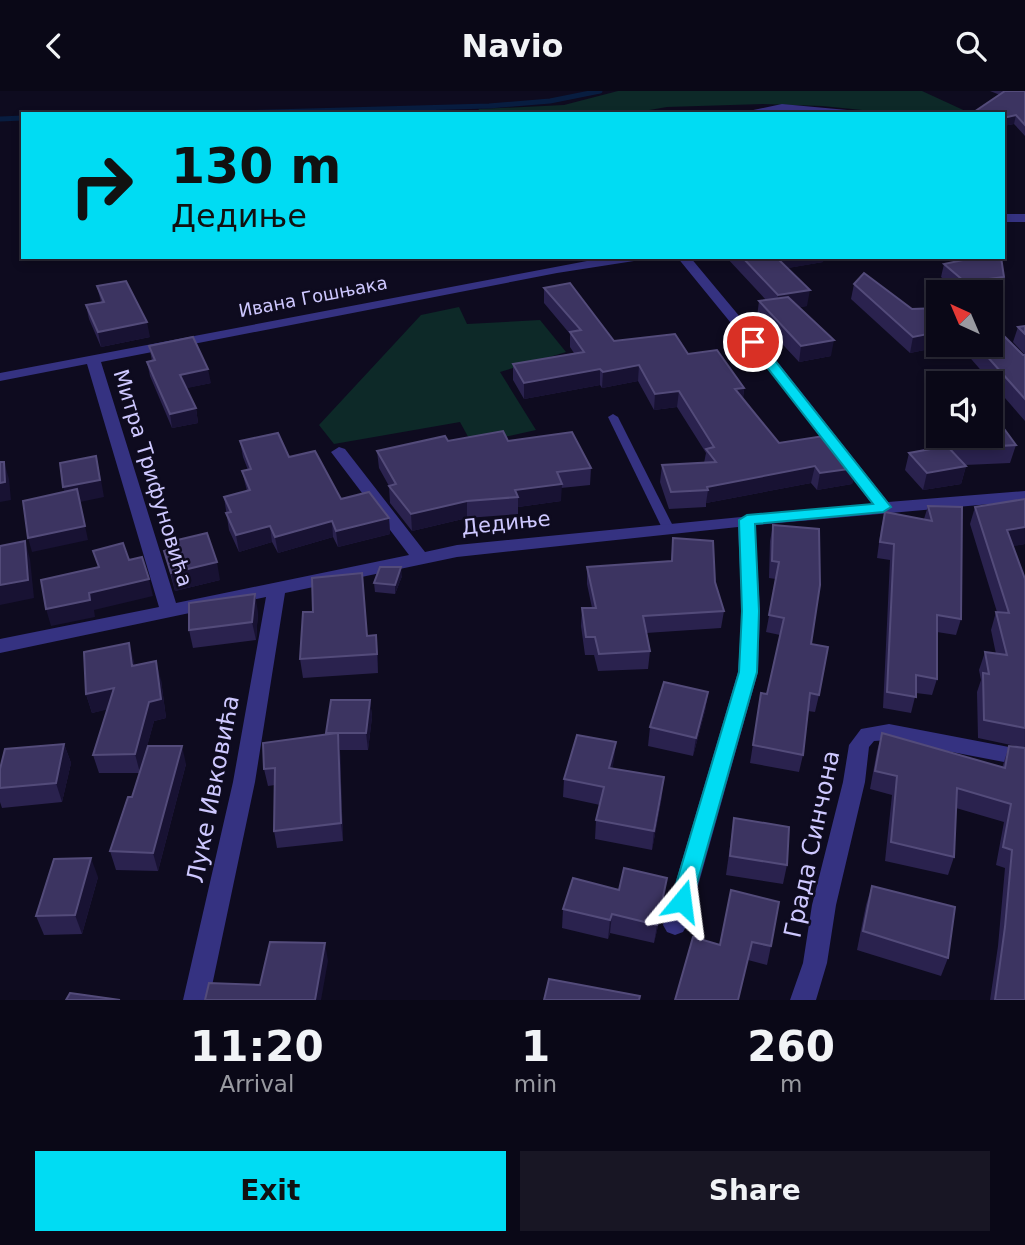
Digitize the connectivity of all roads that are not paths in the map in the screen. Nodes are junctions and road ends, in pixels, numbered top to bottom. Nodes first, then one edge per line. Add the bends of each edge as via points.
1 (751, 112) edge
2 (836, 112) edge
3 (1005, 218) edge
4 (1025, 218) edge
5 (622, 259) edge
6 (685, 259) edge
7 (93, 359) junction
8 (0, 377) edge
9 (613, 417) dead end
10 (340, 452) dead end
11 (1025, 496) edge
12 (883, 507) junction
13 (747, 520) junction
14 (668, 528) junction
15 (419, 557) junction
16 (277, 588) junction
17 (169, 610) junction
18 (0, 646) edge
19 (1025, 758) edge
20 (674, 925) dead end
21 (196, 1000) edge
22 (803, 1000) edge

1 - 2 street via 782,107
3 - 4 street
5 - 7 street, Ивана Гошњака
6 - 12 street
7 - 8 street, Ивана Гошњака
7 - 17 street, Митра Трифуновића
9 - 14 lane
10 - 15 street
11 - 12 street, Дедиње
12 - 13 street, Дедиње
13 - 14 street, Дедиње
13 - 20 street via 748,672
14 - 15 street, Дедиње
15 - 16 street, Дедиње
16 - 17 street, Дедиње
16 - 21 street, Луке Ивковића via 244,782
17 - 18 street, Дедиње
19 - 22 street, Града Синчона via 889,732 868,734 859,744 815,963

